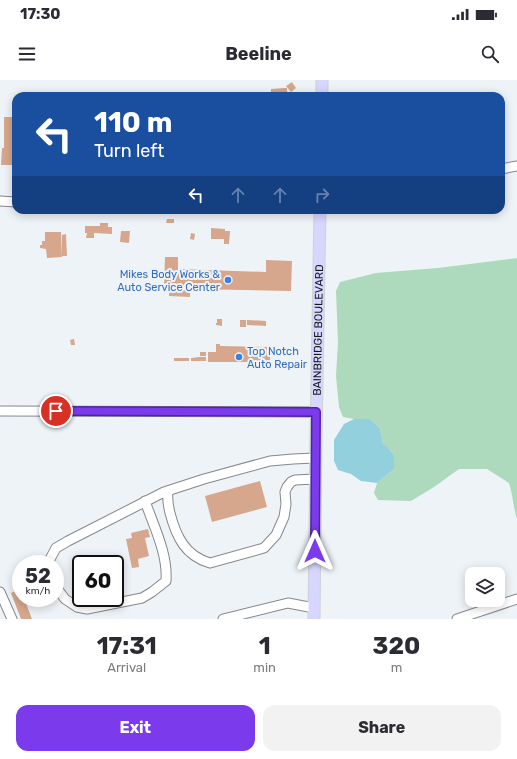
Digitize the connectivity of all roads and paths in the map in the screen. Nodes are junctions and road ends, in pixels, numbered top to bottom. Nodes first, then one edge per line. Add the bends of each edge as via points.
1 (322, 80) edge
2 (322, 92) edge
3 (517, 166) edge
4 (505, 168) edge
5 (0, 201) edge
6 (12, 202) edge
7 (320, 214) edge
8 (0, 411) edge
9 (316, 412) junction
10 (315, 458) junction
11 (315, 480) junction
12 (168, 491) junction
13 (145, 501) junction
14 (52, 555) edge
15 (0, 592) edge
16 (64, 598) edge
17 (517, 599) edge
18 (314, 613) edge
19 (247, 616) edge
20 (12, 619) edge
21 (223, 619) edge
22 (456, 619) edge

1 - 2 main road
3 - 4 street
5 - 6 street
7 - 9 main road, BAINBRIDGE BOULEVARD
8 - 9 street
9 - 10 main road, BAINBRIDGE BOULEVARD
10 - 11 main road, BAINBRIDGE BOULEVARD
10 - 12 street via 270,461
11 - 12 street via 295,480 287,487 284,518 276,535 264,548 210,563 190,553 179,539 173,526 167,499
11 - 18 main road, BAINBRIDGE BOULEVARD
12 - 13 street
13 - 14 street via 68,541 56,548
13 - 16 street via 162,548 166,581 142,598 87,609 77,607
15 - 20 street
17 - 22 street
18 - 19 street via 288,603
19 - 21 street

